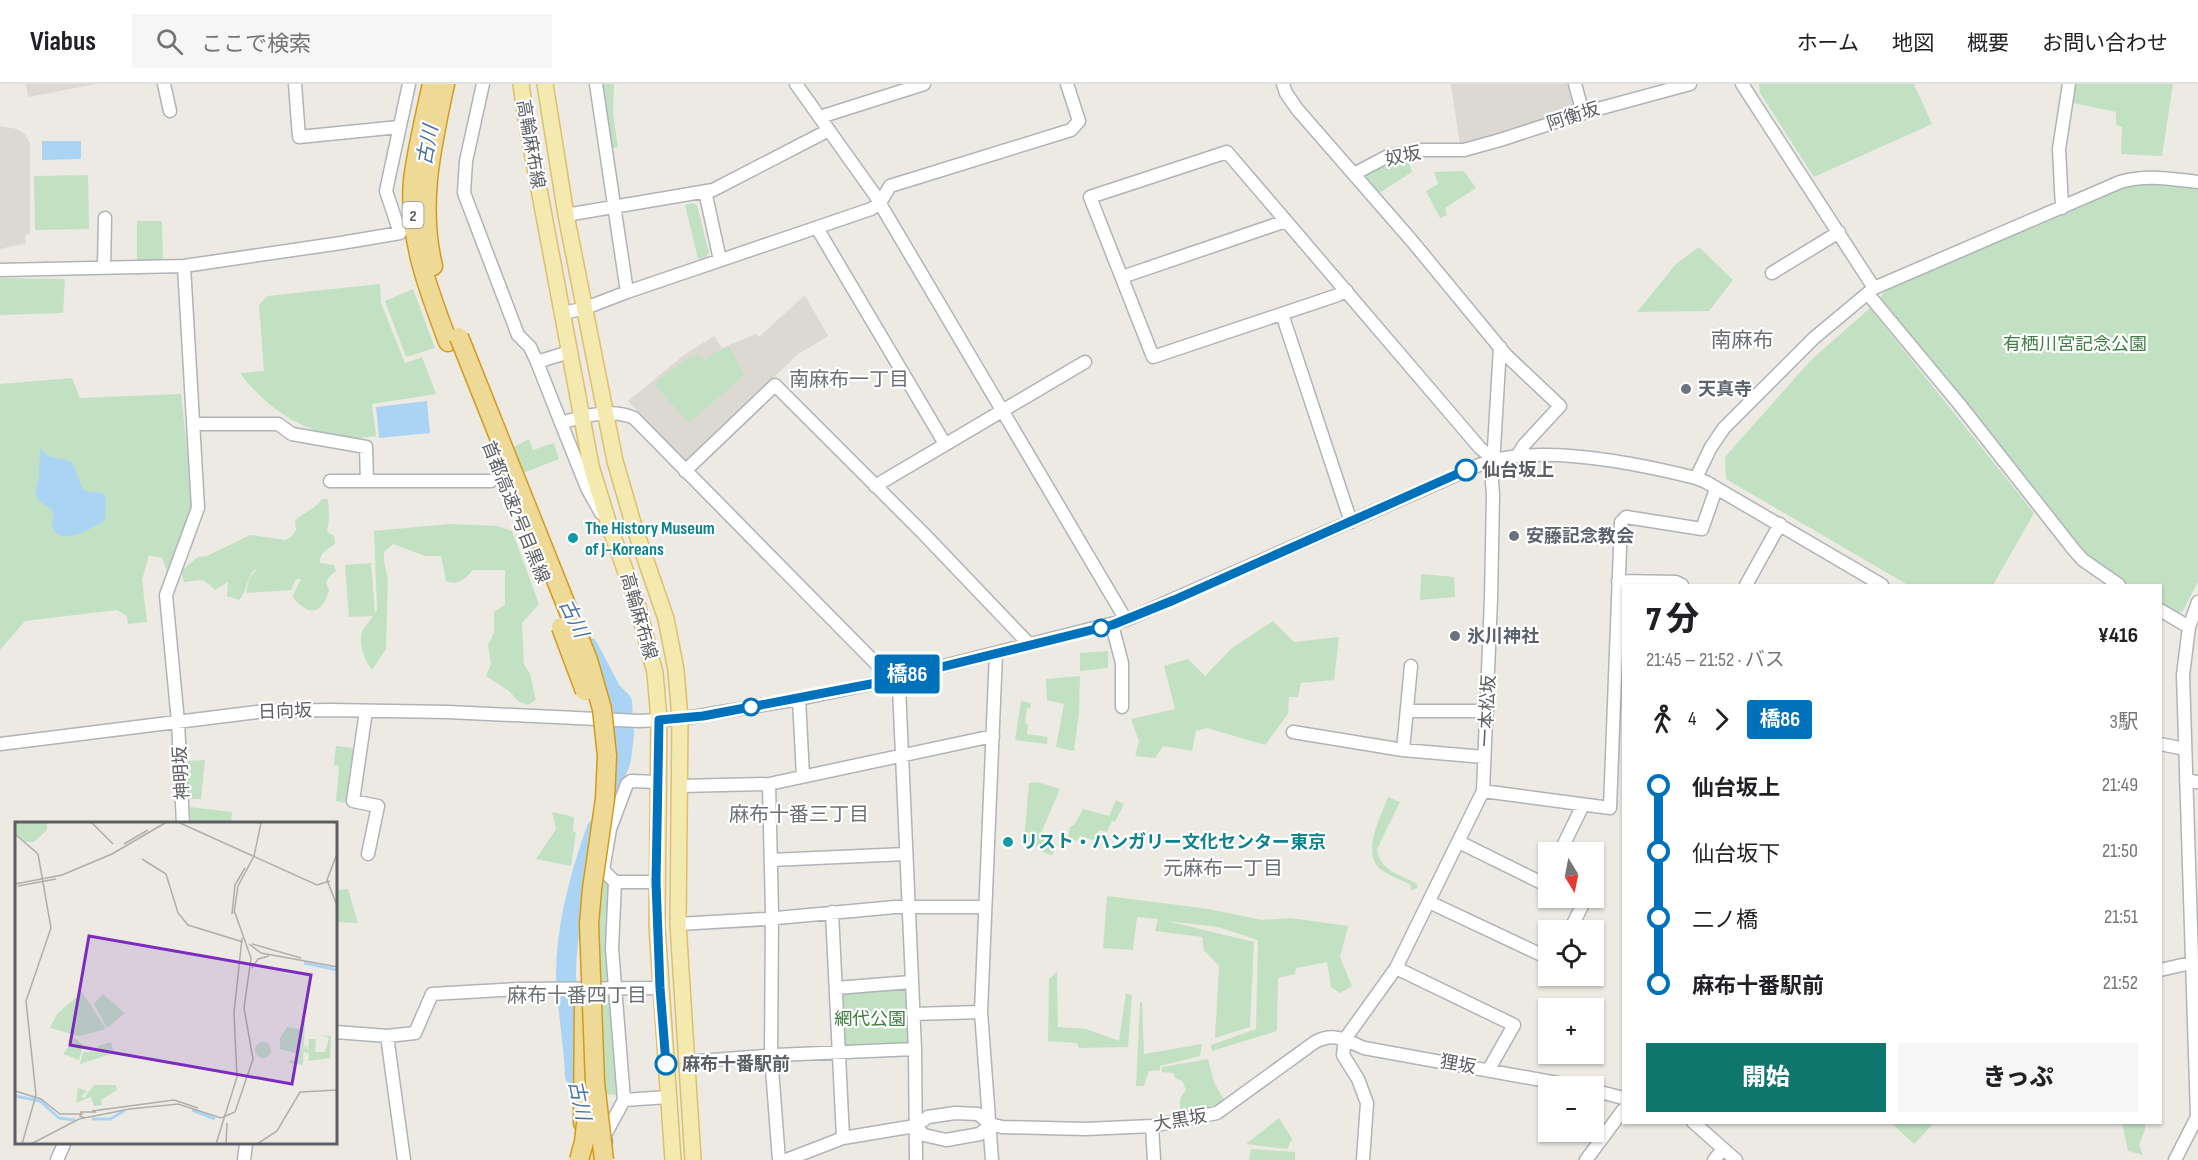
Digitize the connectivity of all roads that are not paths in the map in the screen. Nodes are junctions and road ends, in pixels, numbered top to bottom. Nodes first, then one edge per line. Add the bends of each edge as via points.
1 (164, 84) edge
2 (295, 84) edge
3 (409, 84) edge
4 (432, 84) edge
5 (445, 84) edge
6 (483, 84) edge
7 (521, 84) edge
8 (545, 84) edge
9 (596, 84) edge
10 (796, 84) edge
11 (924, 84) edge
12 (1067, 84) edge
13 (1273, 84) edge
14 (1575, 84) edge
15 (1690, 84) edge
16 (1742, 84) edge
17 (2069, 84) edge
18 (1284, 89) edge
19 (170, 111) dead end
20 (1583, 112) junction
21 (820, 117) junction
22 (399, 127) junction
23 (829, 130) junction
24 (1456, 149) joint
25 (1354, 174) junction
26 (2198, 183) edge
27 (705, 191) junction
28 (880, 203) junction
29 (615, 206) junction
30 (2062, 208) junction
31 (566, 214) junction
32 (105, 218) dead end
33 (1286, 221) junction
34 (817, 228) junction
35 (1839, 232) junction
36 (720, 260) junction
37 (184, 266) junction
38 (104, 267) junction
39 (0, 270) edge
40 (1772, 273) dead end
41 (1122, 277) junction
42 (1346, 290) junction
43 (1871, 291) junction
44 (627, 292) junction
45 (584, 309) junction
46 (562, 313) junction
47 (1282, 314) junction
48 (1500, 347) junction
49 (569, 352) junction
50 (537, 362) junction
51 (1085, 362) dead end
52 (1003, 410) junction
53 (604, 414) junction
54 (581, 417) junction
55 (561, 423) junction
56 (194, 424) junction
57 (945, 444) junction
58 (1517, 456) junction
59 (1493, 459) junction
60 (685, 471) junction
61 (1696, 478) junction
62 (330, 481) dead end
63 (367, 481) junction
64 (491, 481) dead end
65 (875, 486) junction
66 (1716, 489) junction
67 (1351, 522) junction
68 (1780, 524) junction
69 (610, 528) junction
70 (1618, 581) junction
71 (1680, 584) edge
72 (1747, 584) edge
73 (1880, 584) edge
74 (2119, 584) edge
75 (2198, 602) edge
76 (2162, 611) edge
77 (1126, 620) junction
78 (1112, 625) junction
79 (2189, 627) junction
80 (1029, 644) junction
81 (996, 652) junction
82 (1412, 666) dead end
83 (891, 678) junction
84 (799, 699) junction
85 (1122, 707) dead end
86 (366, 711) junction
87 (1407, 711) junction
88 (1487, 711) junction
89 (680, 719) junction
90 (659, 720) junction
91 (178, 722) junction
92 (1293, 732) dead end
93 (993, 736) junction
94 (2198, 742) edge
95 (0, 744) edge
96 (2162, 745) edge
97 (2185, 745) junction
98 (1403, 750) junction
99 (902, 756) junction
100 (1484, 757) junction
101 (803, 776) junction
102 (2192, 781) edge
103 (658, 782) junction
104 (770, 784) junction
105 (680, 786) junction
106 (1483, 791) junction
107 (1583, 805) junction
108 (183, 822) edge
109 (1459, 842) junction
110 (1565, 842) edge
111 (368, 854) dead end
112 (906, 854) junction
113 (771, 860) junction
114 (1538, 879) edge
115 (615, 882) junction
116 (656, 882) junction
117 (1429, 902) junction
118 (908, 906) junction
119 (984, 907) junction
120 (832, 912) junction
121 (772, 918) junction
122 (589, 924) junction
123 (678, 924) junction
124 (1538, 953) edge
125 (2191, 963) junction
126 (1396, 968) junction
127 (2162, 970) edge
128 (911, 982) junction
129 (660, 988) junction
130 (836, 988) junction
131 (616, 989) junction
132 (580, 991) junction
133 (981, 1012) junction
134 (913, 1014) junction
135 (1356, 1023) junction
136 (338, 1032) edge
137 (387, 1036) junction
138 (1327, 1036) junction
139 (1345, 1039) junction
140 (915, 1049) junction
141 (839, 1052) junction
142 (771, 1056) junction
143 (686, 1062) junction
144 (1489, 1069) junction
145 (1538, 1079) edge
146 (1604, 1093) edge
147 (668, 1097) junction
148 (1622, 1098) edge
149 (624, 1100) junction
150 (1622, 1111) edge
151 (2198, 1120) edge
152 (990, 1124) junction
153 (1695, 1124) edge
154 (915, 1126) junction
155 (1152, 1126) junction
156 (843, 1138) junction
157 (63, 1145) edge
158 (246, 1145) edge
159 (1723, 1149) junction
160 (57, 1160) edge
161 (244, 1160) edge
162 (404, 1160) edge
163 (577, 1160) edge
164 (592, 1160) edge
165 (604, 1160) edge
166 (610, 1160) edge
167 (673, 1160) edge
168 (693, 1160) edge
169 (779, 1160) edge
170 (786, 1160) edge
171 (916, 1160) edge
172 (992, 1160) edge
173 (1154, 1160) edge
174 (1363, 1160) edge
175 (1586, 1160) edge
176 (1714, 1160) edge
177 (1737, 1160) edge
178 (2175, 1160) edge

1 - 19 street
2 - 22 street via 299,136
3 - 22 street
4 - 132 highway, 首都高速2号目黒線 / 2, bridge via 413,181 414,227 423,273 573,658 599,746 599,800 585,888
5 - 122 highway, 首都高速2号目黒線 / 2, bridge via 426,182 426,218 433,265 588,660 602,709 607,779
6 - 50 street via 466,161 464,193 518,335
7 - 46 main road, 高輪麻布線
8 - 31 main road, 高輪麻布線
9 - 29 street
10 - 21 street
11 - 21 street
12 - 28 street via 1079,121 1071,130 890,186
13 - 18 street
14 - 20 street
15 - 20 street, 阿衡坂
16 - 35 street
17 - 30 street via 2059,149
18 - 25 street
20 - 24 street, 阿衡坂 via 1500,141
21 - 23 street
22 - 37 street via 386,191 400,233
23 - 27 street
23 - 28 street
24 - 25 street, 奴坂 via 1388,156
25 - 48 street
26 - 30 street via 2160,177 2130,179
27 - 29 street
27 - 36 street
28 - 34 street
28 - 52 street
29 - 31 street
29 - 44 street
30 - 43 street
31 - 45 main road, 高輪麻布線
32 - 38 street
33 - 41 street
33 - 41 street via 1227,152 1090,197
33 - 42 street
34 - 36 street
34 - 57 street
35 - 40 street
35 - 43 street
36 - 44 street
37 - 38 street
37 - 56 street, 神明坂
38 - 39 street
41 - 47 street via 1153,357
42 - 47 street
42 - 59 street
43 - 61 street via 1814,338 1724,429 1710,447
43 - 74 street via 2074,550
44 - 45 street
45 - 46 street
45 - 53 main road, 高輪麻布線
46 - 49 main road, 高輪麻布線
47 - 67 street
48 - 58 street via 1560,406
48 - 59 street, 一本松坂
49 - 50 street
49 - 54 main road, 高輪麻布線
50 - 55 street
51 - 52 street
52 - 57 street
52 - 77 street
53 - 54 street
53 - 60 street via 634,418
53 - 89 main road, 高輪麻布線 via 623,494 666,619
54 - 55 street
54 - 69 main road, 高輪麻布線
55 - 69 street via 587,488
56 - 63 street via 278,424 292,434 366,447
56 - 91 street, 神明坂 via 198,508 166,595
57 - 65 street
58 - 59 street
58 - 61 street via 1629,464
59 - 67 street
59 - 88 street, 一本松坂
60 - 65 street via 775,385
60 - 83 street
61 - 66 street
62 - 63 street
63 - 64 street
65 - 80 street
66 - 68 street
66 - 70 street via 1702,529 1626,517 1621,522
67 - 77 street
68 - 72 street
68 - 73 street
69 - 90 main road, 高輪麻布線 via 646,632
70 - 71 street
70 - 107 street via 1610,808
75 - 79 street
76 - 79 street
77 - 78 street
78 - 80 street
78 - 85 street via 1122,663
79 - 97 street via 2183,675
80 - 81 street
81 - 83 street
81 - 93 street
82 - 87 street
83 - 84 street
83 - 99 street via 899,687
84 - 89 street
84 - 101 street
86 - 90 street, 日向坂
86 - 91 street, 日向坂 via 265,711
86 - 111 street via 353,801 378,806
87 - 88 street
87 - 98 street
88 - 100 street, 一本松坂
89 - 90 street
89 - 105 main road, 高輪麻布線
90 - 103 main road, 高輪麻布線
91 - 95 street, 日向坂
91 - 108 street, 神明坂
92 - 98 street
93 - 99 street
93 - 119 street
94 - 97 street
96 - 97 street via 2173,748
97 - 102 street
98 - 100 street
99 - 101 street
99 - 112 street
100 - 106 street, 一本松坂
101 - 104 street
102 - 125 street
103 - 115 street via 627,784 605,852 603,870
103 - 116 main road, 高輪麻布線
104 - 105 street
104 - 113 street
105 - 123 main road, 高輪麻布線
106 - 107 street
106 - 109 street, 一本松坂
107 - 110 street
109 - 114 street
109 - 117 street, 一本松坂
112 - 113 street
112 - 118 street
113 - 121 street
115 - 116 street
115 - 131 street via 612,949
116 - 129 main road, 高輪麻布線
117 - 124 street
117 - 126 street, 一本松坂
118 - 119 street
118 - 120 street
118 - 128 street
119 - 133 street
120 - 121 street
120 - 130 street
121 - 123 street
121 - 142 street
122 - 163 highway, bridge via 588,1102 584,1142
122 - 165 highway, 首都高速2号目黒線, bridge via 595,1083
123 - 143 main road, 高輪麻布線
125 - 127 street
125 - 151 street
126 - 135 street, 一本松坂
126 - 144 street via 1514,1025
128 - 130 street
128 - 134 street
129 - 131 street
129 - 147 main road, 高輪麻布線
130 - 141 street
131 - 132 street
131 - 149 street
132 - 137 street via 550,988 432,994 415,1033
132 - 163 highway, bridge via 583,1121
132 - 164 highway, 首都高速2号目黒線 / 2, bridge
133 - 134 street
133 - 152 street
134 - 140 street
135 - 138 street, 大黒坂
135 - 139 street, 一本松坂
136 - 137 street
137 - 162 street
138 - 139 street
138 - 155 street, 大黒坂 via 1216,1113
139 - 144 street, 狸坂 via 1364,1048
139 - 174 street via 1343,1055 1367,1103
140 - 141 street
140 - 154 street
141 - 142 street
141 - 156 street
142 - 143 street
142 - 169 street
143 - 168 main road, 高輪麻布線
144 - 145 street, 狸坂
146 - 148 street
147 - 149 street
147 - 167 main road, 高輪麻布線
149 - 166 street via 605,1135
150 - 175 street
151 - 178 street
152 - 154 street via 978,1114 955,1113 928,1117
152 - 154 street via 979,1134 946,1140 924,1135
152 - 155 street, 大黒坂 via 1085,1129
152 - 172 street
153 - 159 street
154 - 156 street
154 - 171 street
155 - 173 street
156 - 170 street
157 - 160 street
158 - 161 street
159 - 176 street
159 - 177 street

